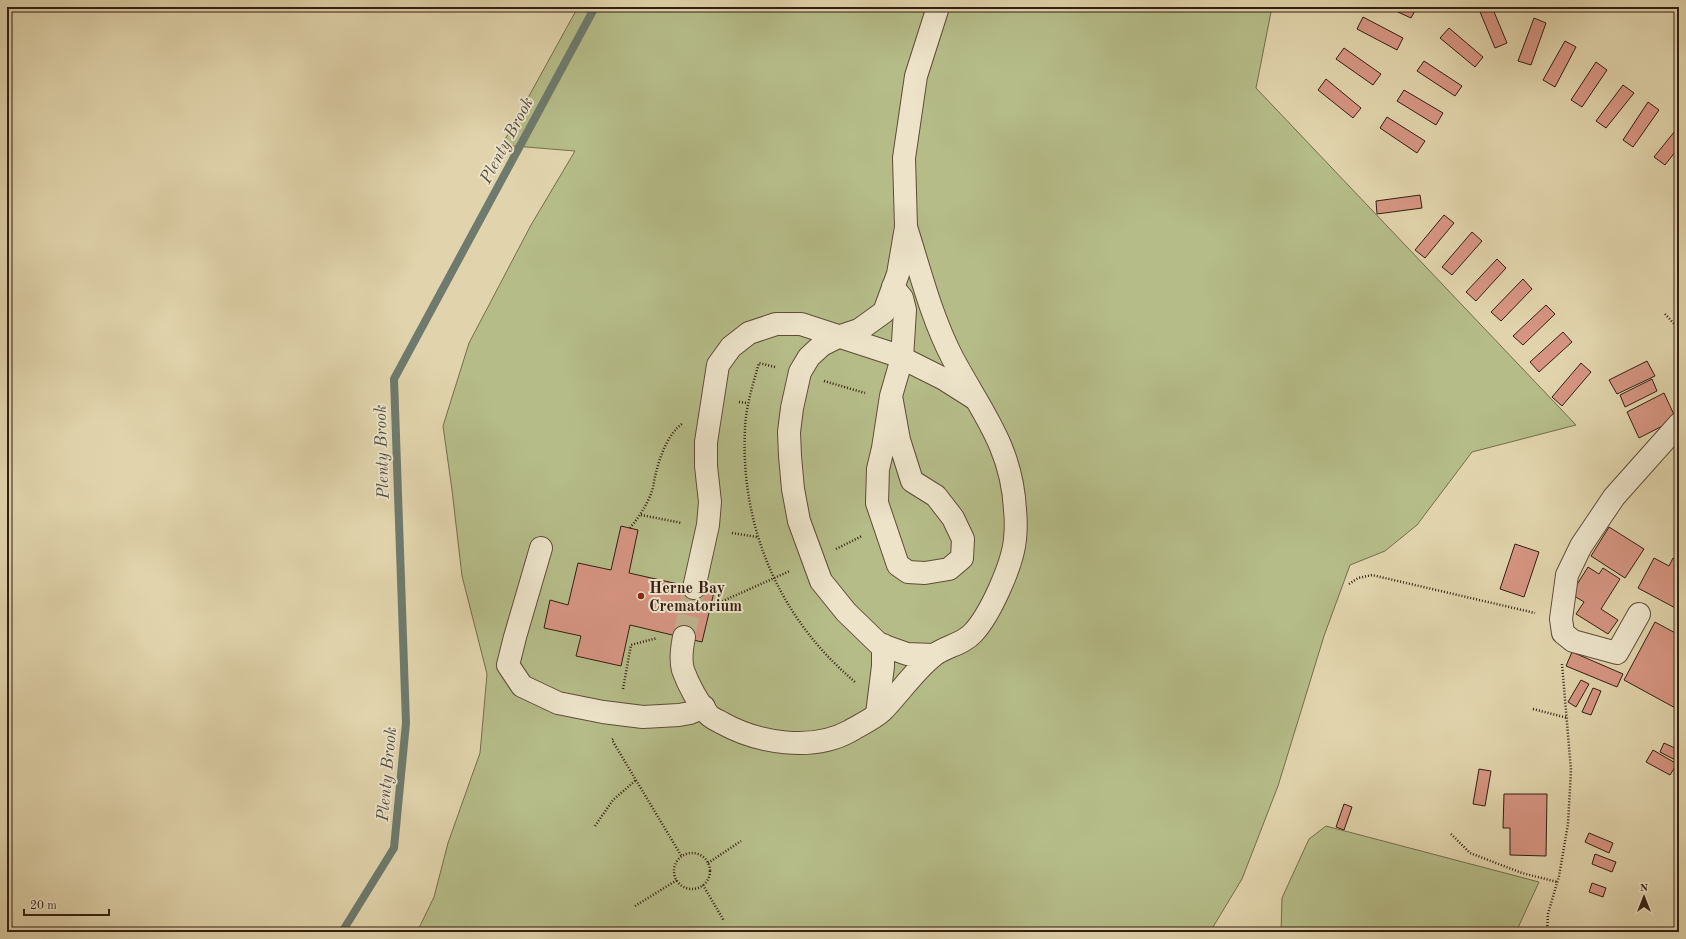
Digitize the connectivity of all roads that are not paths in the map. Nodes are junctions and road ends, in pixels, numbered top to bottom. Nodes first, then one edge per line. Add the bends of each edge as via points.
1 (938, 7) edge
2 (906, 228) junction
3 (893, 287) junction
4 (838, 337) junction
5 (902, 358) junction
6 (891, 396) junction
7 (976, 399) junction
8 (1679, 424) edge
9 (541, 548) dead end
10 (694, 588) tunnel mouth
11 (1639, 614) dead end
12 (684, 637) tunnel mouth
13 (883, 645) junction
14 (934, 655) junction
15 (704, 708) junction
16 (877, 714) junction

1 - 2 lane via 915,83 904,158
2 - 3 lane via 898,274
2 - 7 lane via 932,309 952,356
3 - 4 lane via 884,312 859,330
3 - 5 lane via 902,298 905,310
4 - 5 lane via 863,343
4 - 10 lane via 801,324 776,324 749,333 731,347 718,365 706,442 710,502 708,525
4 - 13 lane via 822,345 809,357 800,372 790,432 793,489 799,521 821,582 846,612
5 - 6 lane
5 - 7 lane
6 - 6 lane via 878,469 877,502 898,565 908,572 925,574 949,569 962,558 963,539 954,518 936,496 912,481 899,440
7 - 14 lane via 1007,459 1014,487 1015,541 1008,566 988,612 972,634
8 - 11 lane via 1614,497 1581,546 1567,575 1562,626 1573,641 1617,653
9 - 15 lane via 508,665 522,686 558,703 643,717 679,716
12 - 15 lane via 683,669 693,692
13 - 14 lane via 907,654
13 - 16 lane
14 - 16 lane
15 - 16 lane via 708,715 738,732 788,743 833,738 849,732

